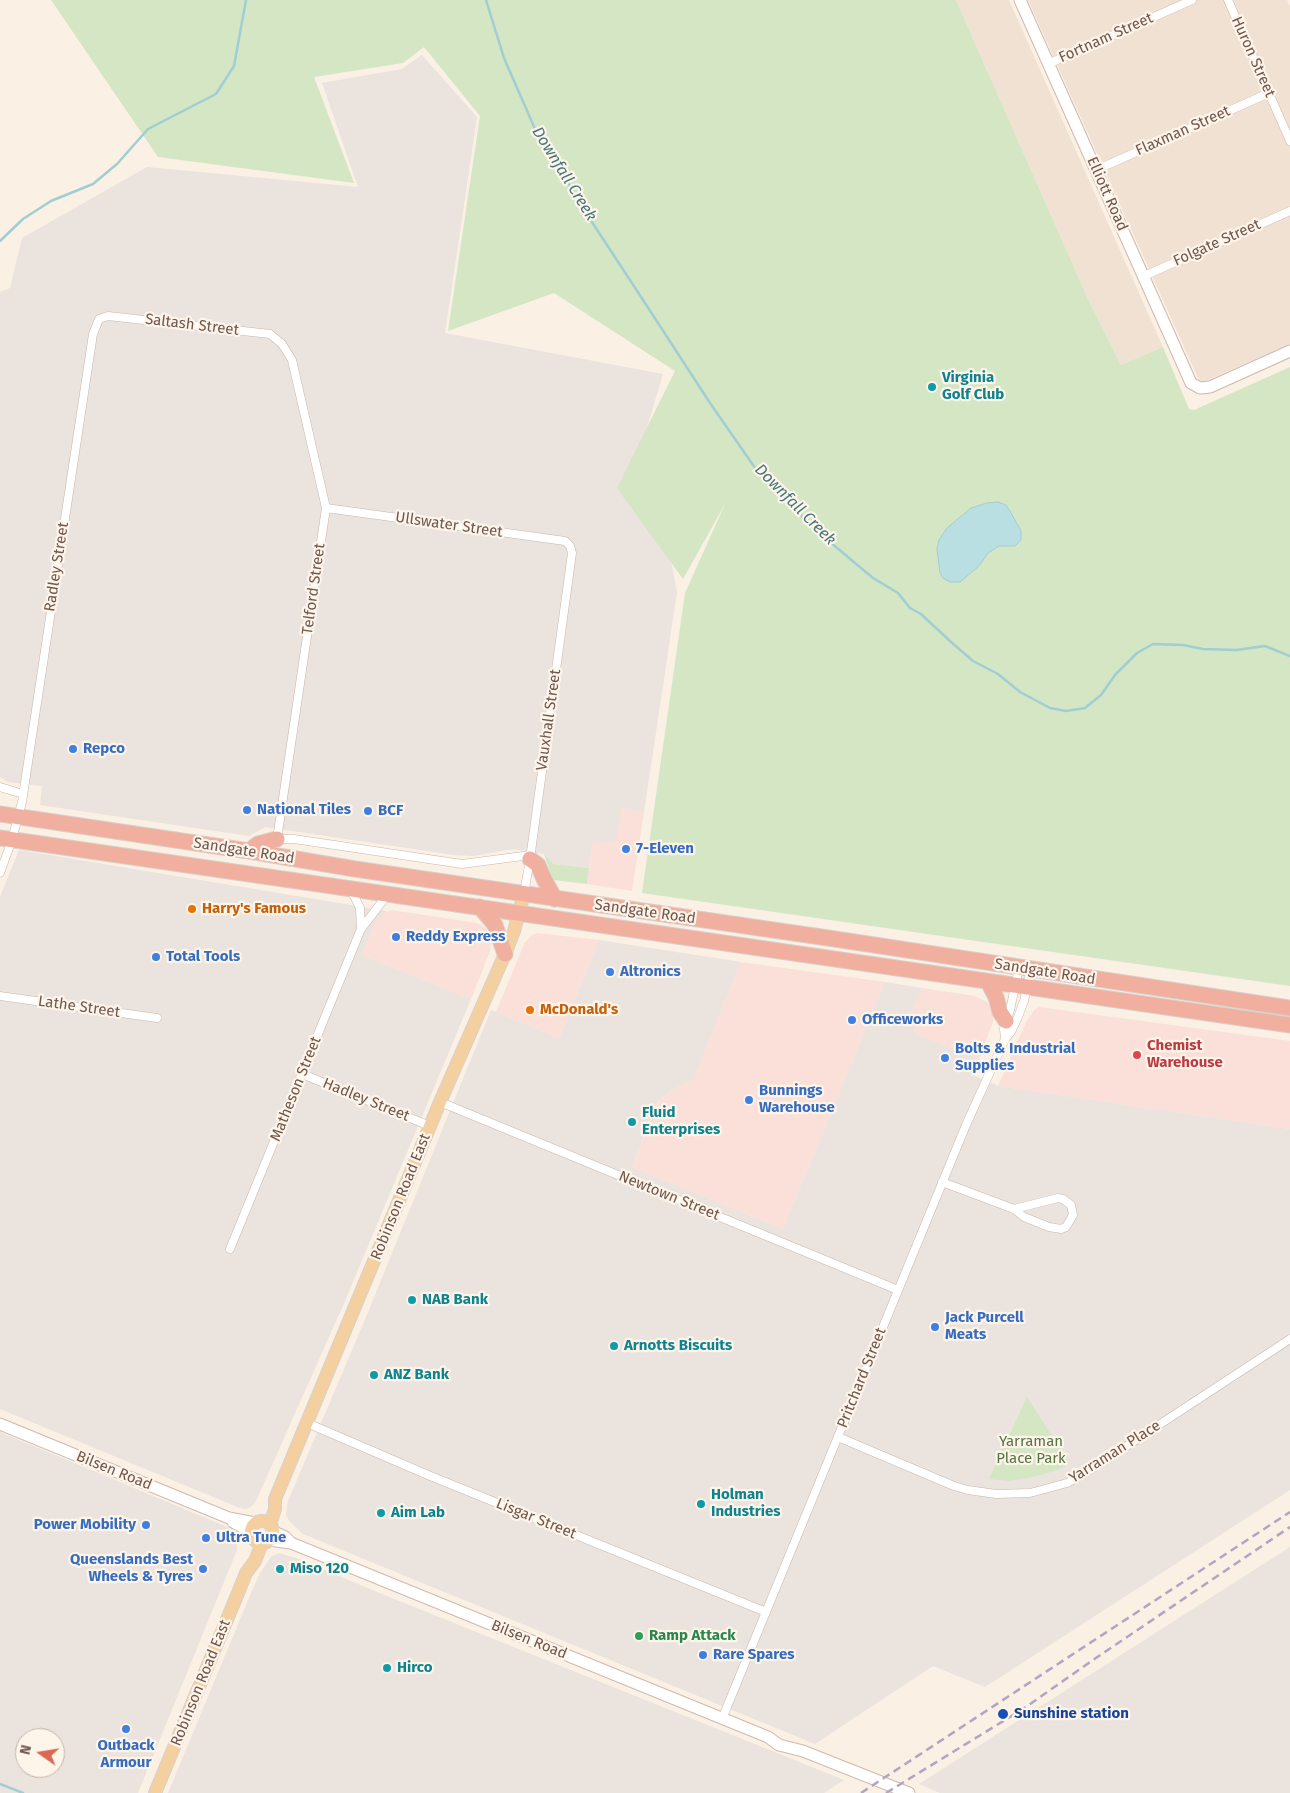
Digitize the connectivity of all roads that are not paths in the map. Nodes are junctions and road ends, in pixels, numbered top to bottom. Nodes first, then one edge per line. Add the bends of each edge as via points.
1 (1020, 0) edge
2 (1192, 0) edge
3 (1228, 0) edge
4 (1048, 64) junction
5 (1269, 93) junction
6 (1290, 141) edge
7 (1096, 170) junction
8 (1290, 211) edge
9 (1144, 276) junction
10 (99, 319) joint
11 (282, 344) joint
12 (1290, 351) edge
13 (326, 508) junction
14 (570, 546) joint
15 (0, 788) edge
16 (23, 794) junction
17 (0, 814) edge
18 (19, 817) junction
19 (6, 839) edge
20 (277, 839) junction
21 (249, 851) junction
22 (531, 857) junction
23 (0, 873) edge
24 (350, 888) junction
25 (388, 893) junction
26 (524, 894) junction
27 (555, 899) junction
28 (480, 907) junction
29 (519, 913) junction
30 (361, 928) junction
31 (506, 954) junction
32 (1025, 968) junction
33 (988, 982) junction
34 (1022, 986) junction
35 (0, 996) edge
36 (1290, 1008) edge
37 (157, 1018) dead end
38 (1006, 1022) junction
39 (1290, 1026) edge
40 (1005, 1039) junction
41 (302, 1074) junction
42 (440, 1102) junction
43 (430, 1126) junction
44 (942, 1182) junction
45 (1014, 1209) junction
46 (230, 1249) dead end
47 (898, 1290) junction
48 (1290, 1339) edge
49 (307, 1423) junction
50 (0, 1424) edge
51 (838, 1437) junction
52 (262, 1532) junction
53 (766, 1612) junction
54 (722, 1719) junction
55 (156, 1793) edge
56 (909, 1793) edge

1 - 4 street, Elliott Road
2 - 4 street, Fortnam Street
3 - 5 street, Huron Street
4 - 7 street, Elliott Road
5 - 6 street, Huron Street
5 - 7 street, Flaxman Street
7 - 9 street, Elliott Road
8 - 9 street, Folgate Street
9 - 12 street, Elliott Road via 1189,379 1196,386 1210,387
10 - 11 street, Saltash Street via 113,316 270,334
10 - 16 street, Radley Street via 93,334
11 - 13 street, Telford Street via 292,360
13 - 14 street, Ullswater Street via 565,541
13 - 20 street, Telford Street
14 - 22 street, Vauxhall Street via 572,553
15 - 16 street
16 - 18 street, Radley Street
17 - 18 highway, Sandgate Road
18 - 19 street, Radley Street
18 - 21 highway, Sandgate Road
19 - 23 street, Radley Street
19 - 24 highway, Sandgate Road
20 - 21 highway via 258,844
20 - 22 street, Sandgate Road via 462,864
21 - 26 highway, Sandgate Road
22 - 26 street, Vauxhall Street
22 - 27 highway
24 - 25 highway, Sandgate Road
24 - 30 street via 361,912
25 - 28 highway, Sandgate Road
25 - 30 street, Matheson Street
26 - 27 highway, Sandgate Road
26 - 29 main road, Robinson Road East
27 - 32 highway, Sandgate Road
28 - 29 highway, Sandgate Road
28 - 31 highway via 495,925
29 - 31 main road, Robinson Road East
29 - 33 highway, Sandgate Road
30 - 41 street, Matheson Street
31 - 42 main road, Robinson Road East
32 - 34 street, Pritchard Street
32 - 34 street, Pritchard Street
32 - 36 highway, Sandgate Road
33 - 34 highway, Sandgate Road
33 - 38 highway
34 - 38 street, Pritchard Street
34 - 39 highway, Sandgate Road
34 - 40 street, Pritchard Street via 1018,1017
35 - 37 street, Lathe Street
38 - 40 street, Pritchard Street
40 - 44 street, Pritchard Street
41 - 43 street, Hadley Street
41 - 46 street, Matheson Street
42 - 43 main road, Robinson Road East
42 - 47 street, Newtown Street
43 - 49 main road, Robinson Road East
44 - 45 street
44 - 47 street, Pritchard Street
45 - 45 street via 1058,1198 1072,1205 1073,1215 1066,1227 1056,1229 1024,1217
47 - 51 street, Pritchard Street
48 - 51 street, Yarraman Place via 1084,1474 1066,1483 1030,1493 996,1494 954,1486
49 - 52 main road, Robinson Road East via 275,1499 269,1505
49 - 53 street, Lisgar Street
50 - 52 street, Bilsen Road
51 - 53 street, Pritchard Street
52 - 54 street, Bilsen Road via 285,1537 291,1543
52 - 55 main road, Robinson Road East via 255,1561 246,1573
53 - 54 street, Pritchard Street
54 - 56 street, Bilsen Road via 768,1737 788,1749 803,1751

